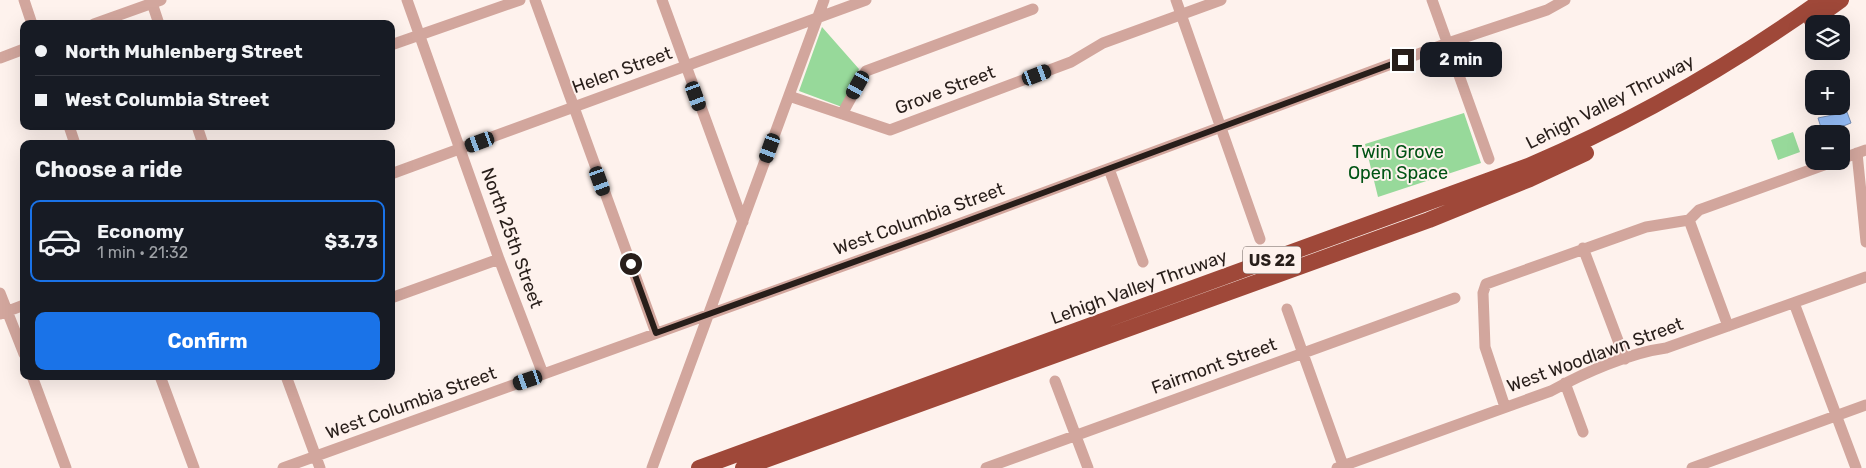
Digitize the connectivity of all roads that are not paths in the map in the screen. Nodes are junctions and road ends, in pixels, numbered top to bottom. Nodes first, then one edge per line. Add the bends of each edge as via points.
1 (24, 0) edge
2 (407, 0) edge
3 (520, 0) edge
4 (535, 0) edge
5 (662, 0) edge
6 (824, 0) edge
7 (866, 0) edge
8 (1176, 0) edge
9 (1221, 0) edge
10 (1432, 0) edge
11 (1565, 0) edge
12 (1822, 0) edge
13 (1841, 0) edge
14 (154, 1) edge
15 (1034, 10) dead end
16 (1181, 14) junction
17 (817, 18) junction
18 (31, 20) edge
19 (104, 20) edge
20 (158, 20) edge
21 (420, 35) junction
22 (1448, 43) junction
23 (395, 44) edge
24 (20, 50) edge
25 (0, 58) edge
26 (685, 66) junction
27 (789, 96) junction
28 (573, 107) junction
29 (842, 114) junction
30 (1222, 127) junction
31 (462, 148) junction
32 (1861, 152) edge
33 (1489, 159) dead end
34 (1109, 169) junction
35 (1810, 170) edge
36 (395, 173) edge
37 (1689, 220) junction
38 (742, 222) junction
39 (1260, 239) dead end
40 (1866, 242) edge
41 (1583, 248) junction
42 (499, 259) junction
43 (1143, 262) dead end
44 (1866, 277) edge
45 (0, 293) edge
46 (395, 297) edge
47 (1455, 298) dead end
48 (1794, 303) junction
49 (20, 306) edge
50 (1287, 309) dead end
51 (4, 312) edge
52 (708, 315) junction
53 (1728, 326) junction
54 (656, 333) junction
55 (20, 346) edge
56 (1304, 352) junction
57 (1625, 359) junction
58 (543, 374) junction
59 (33, 380) edge
60 (161, 380) edge
61 (288, 380) edge
62 (1055, 382) dead end
63 (1565, 383) junction
64 (1866, 405) edge
65 (1505, 407) junction
66 (1837, 416) junction
67 (1583, 432) dead end
68 (1076, 435) junction
69 (316, 456) junction
70 (1724, 457) junction
71 (1342, 467) edge
72 (66, 468) edge
73 (194, 468) edge
74 (283, 468) edge
75 (320, 468) edge
76 (652, 468) edge
77 (699, 468) edge
78 (743, 468) edge
79 (986, 468) edge
80 (1088, 468) edge
81 (1692, 468) edge
82 (1728, 468) edge
83 (1856, 468) edge

1 - 18 street
2 - 21 street, North 25th Street
3 - 21 street
4 - 28 street
5 - 26 street
6 - 17 street
7 - 17 street, Helen Street
8 - 16 street
9 - 16 street, Grove Street
10 - 22 street
11 - 22 street, West Columbia Street via 1547,10
12 - 77 highway, Lehigh Valley Thruway / US 22 via 1691,85 1610,129 1528,166
13 - 78 highway, Lehigh Valley Thruway / US 22 via 1697,95 1530,179 1429,220
14 - 19 street
14 - 20 street
15 - 29 street via 866,71
16 - 29 street, Grove Street via 1103,43 1071,62 890,130
16 - 30 street
17 - 26 street, Helen Street
17 - 27 street
21 - 23 street
21 - 31 street, North 25th Street
22 - 30 street, West Columbia Street
22 - 33 street
24 - 25 street
26 - 28 street, Helen Street
26 - 38 street
27 - 29 street, Grove Street
27 - 38 street
28 - 31 street, Helen Street
28 - 54 street
30 - 34 street, West Columbia Street
30 - 39 street
31 - 36 street, Helen Street
31 - 42 street, North 25th Street
32 - 40 street
34 - 43 street
34 - 52 street, West Columbia Street
35 - 37 street via 1699,210
37 - 41 street via 1646,227
37 - 53 street
38 - 52 street
41 - 57 street
41 - 65 street via 1485,286 1485,347
42 - 46 street
42 - 58 street, North 25th Street
44 - 48 street, West Woodlawn Street
45 - 51 street
47 - 56 street, Fairmont Street
48 - 53 street, West Woodlawn Street
48 - 66 street
49 - 51 street
50 - 56 street
51 - 55 street
52 - 54 street, West Columbia Street
52 - 76 street
53 - 57 street, West Woodlawn Street
54 - 58 street, West Columbia Street
56 - 68 street, Fairmont Street
56 - 71 street
57 - 63 street, West Woodlawn Street
58 - 69 street, West Columbia Street
59 - 72 street
60 - 73 street
61 - 69 street
62 - 68 street
63 - 65 street, West Woodlawn Street
63 - 67 street
64 - 66 street
65 - 71 street, West Woodlawn Street
66 - 70 street
66 - 83 street
68 - 79 street, Fairmont Street
68 - 80 street
69 - 74 street, West Columbia Street
69 - 75 street
70 - 81 street
70 - 82 street

